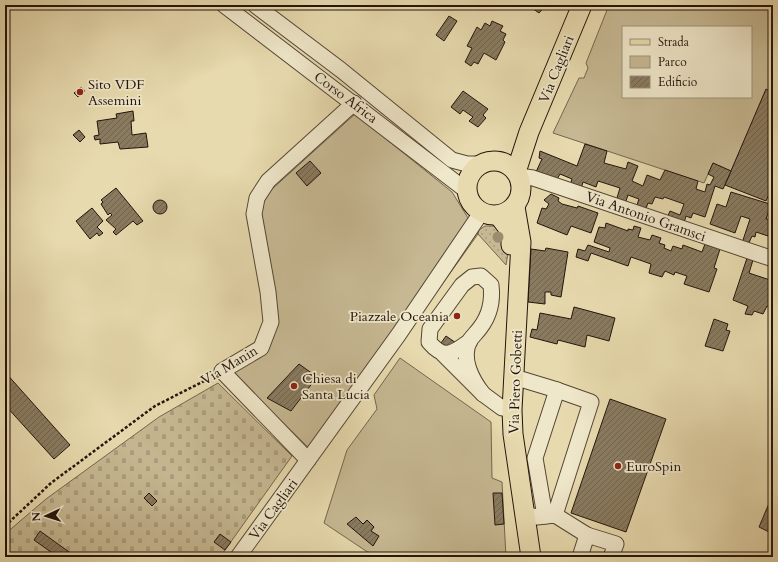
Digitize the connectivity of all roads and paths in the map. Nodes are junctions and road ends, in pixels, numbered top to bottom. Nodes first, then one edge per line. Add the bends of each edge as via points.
1 (224, 5) edge
2 (255, 5) edge
3 (582, 5) edge
4 (354, 103) junction
5 (482, 164) junction
6 (513, 170) junction
7 (467, 190) junction
8 (498, 212) junction
9 (773, 259) edge
10 (470, 341) junction
11 (443, 354) junction
12 (222, 371) junction
13 (514, 376) junction
14 (557, 390) junction
15 (483, 394) junction
16 (502, 408) junction
17 (308, 460) junction
18 (525, 514) junction
19 (550, 516) junction
20 (5, 526) edge
21 (587, 535) junction
22 (238, 557) edge
23 (522, 557) edge
24 (531, 557) edge
25 (580, 557) edge
26 (611, 557) edge

1 - 4 street, Corso Africa
2 - 5 street, Corso Africa via 341,70 452,160
3 - 6 main road, Via Cagliari
4 - 7 street, Corso Africa
4 - 12 street, Via Manin via 268,181 257,198 254,214 271,322 261,348
5 - 6 main road via 492,160
5 - 7 main road via 473,170
6 - 8 main road, Via Cagliari via 522,186 521,197
6 - 9 street, Via Antonio Gramsci
7 - 8 main road via 474,207
8 - 13 main road, Via Piero Gobetti via 521,242
8 - 16 main road, Via Piero Gobetti via 511,232 512,255
8 - 17 street, Via Cagliari via 399,334
10 - 11 street via 453,353
10 - 11 street via 486,319 493,297 491,285 481,276 472,277 462,286 430,329 429,342
10 - 15 street via 468,369 474,383
11 - 15 street
12 - 17 street
12 - 20 path, Via Manin via 155,406 51,483
13 - 14 street
13 - 18 main road, Via Piero Gobetti via 512,434
14 - 19 street via 535,458
14 - 19 street via 591,402
15 - 16 street
16 - 23 main road, Via Piero Gobetti via 505,451
17 - 22 street, Via Cagliari
18 - 19 street
18 - 24 main road, Via Piero Gobetti
19 - 21 street
21 - 25 street
21 - 26 street via 616,544

